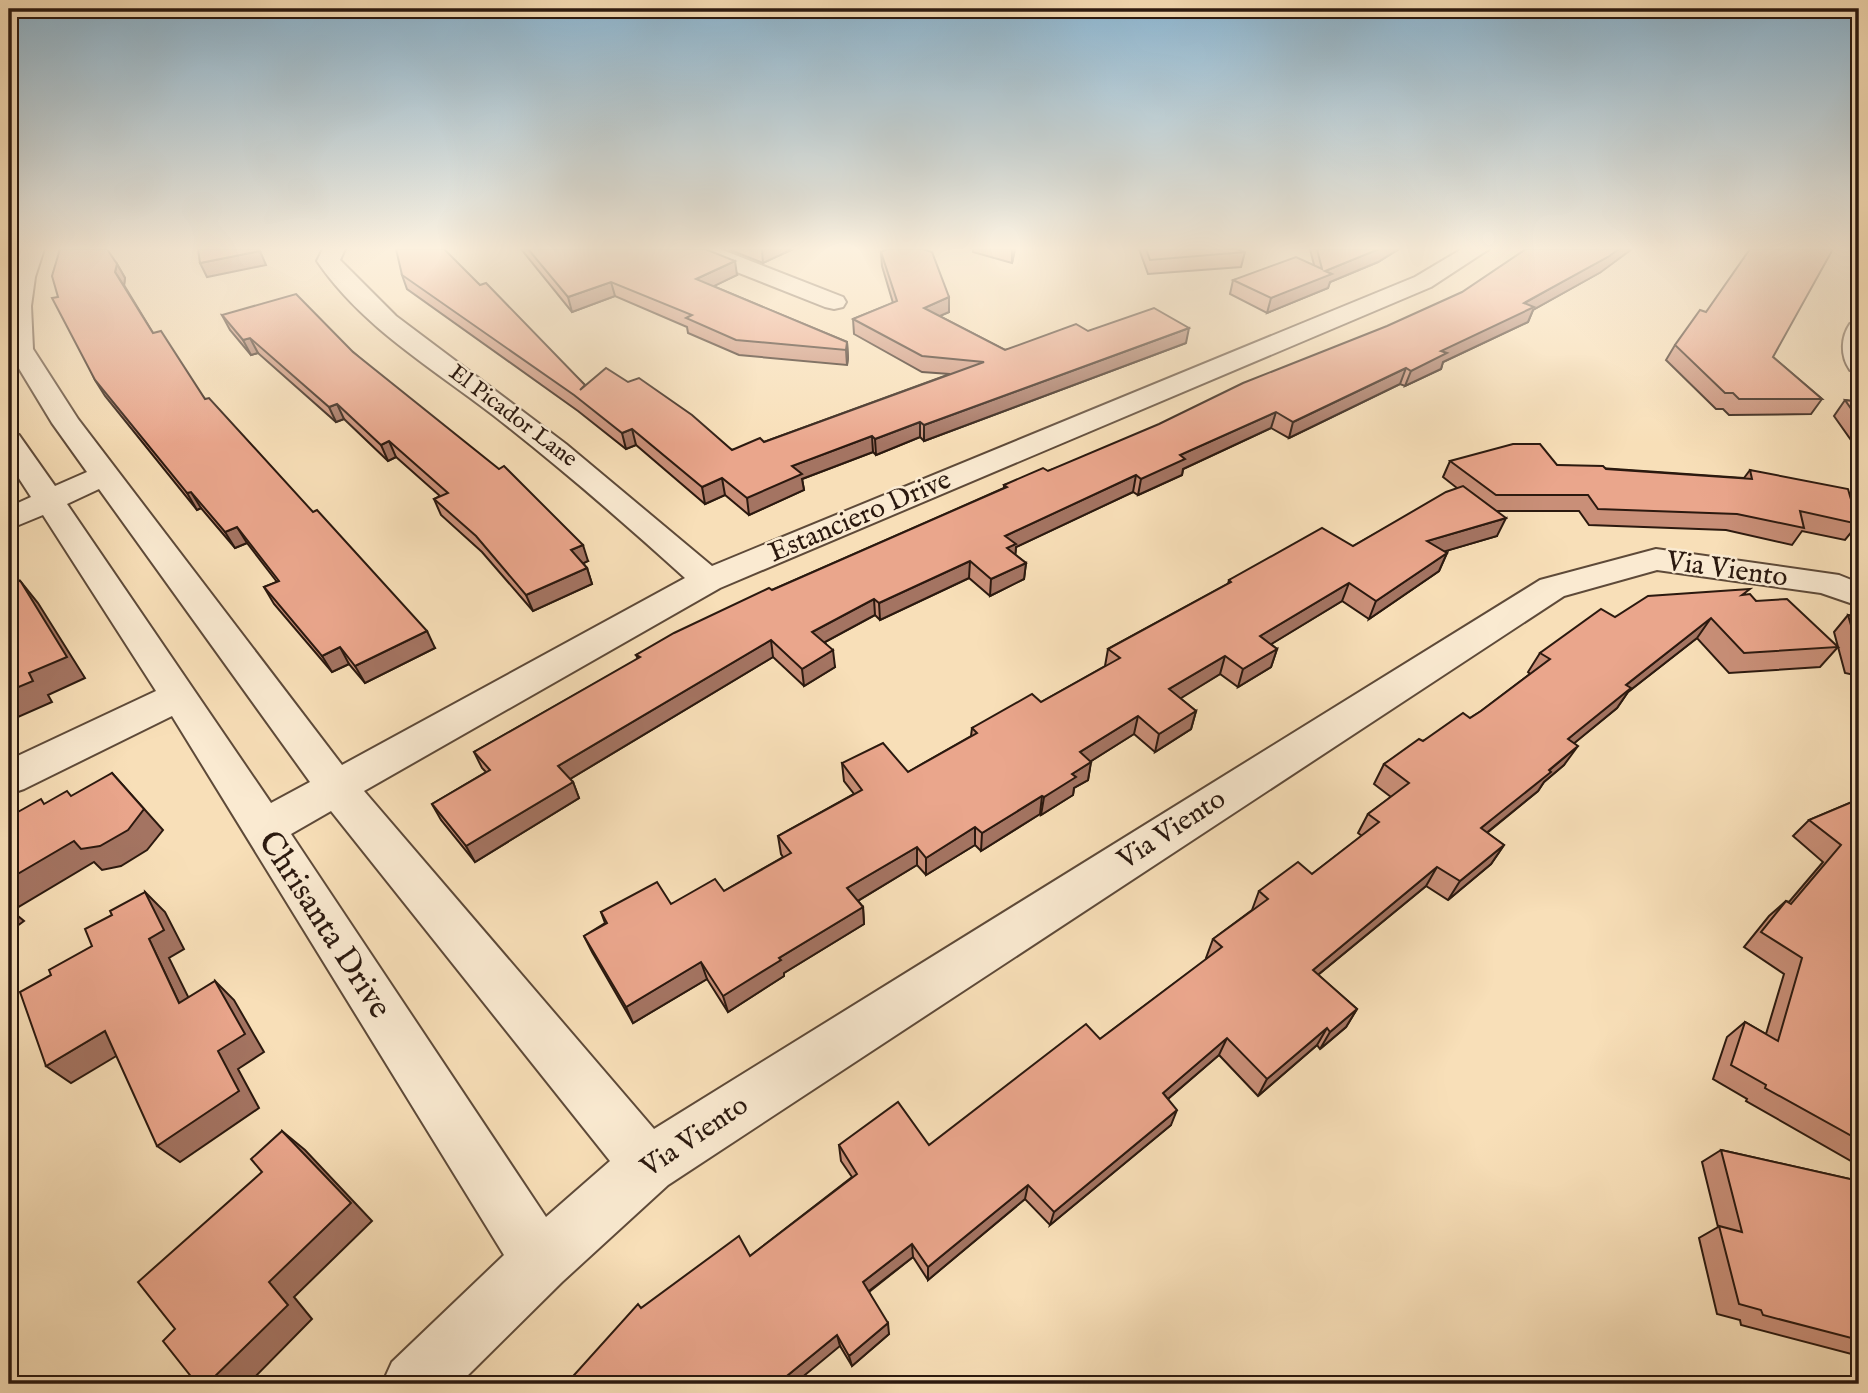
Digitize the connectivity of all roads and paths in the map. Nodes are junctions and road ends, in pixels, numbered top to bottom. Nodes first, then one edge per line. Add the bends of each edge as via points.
1 (18, 314) edge
2 (379, 314) edge
3 (1346, 314) edge
4 (1859, 329) edge
5 (14, 350) edge
6 (1859, 364) edge
7 (9, 441) edge
8 (105, 475) junction
9 (48, 502) junction
10 (9, 519) edge
11 (708, 580) junction
12 (1859, 595) edge
13 (179, 696) junction
14 (9, 778) edge
15 (336, 787) junction
16 (262, 829) junction
17 (648, 1165) junction
18 (541, 1261) junction
19 (414, 1384) edge

1 - 5 street
2 - 11 street, El Picador Lane via 588,474
3 - 11 street, Estanciero Drive
4 - 6 street via 1855,339
5 - 8 street
7 - 9 street, Chrisanta Drive
8 - 9 street
8 - 15 street
9 - 10 street
9 - 13 street, Chrisanta Drive
11 - 15 street, Estanciero Drive
12 - 17 street, Via Viento via 1827,583 1656,559 1552,588
13 - 14 street
13 - 16 street, Chrisanta Drive
15 - 16 street, Estanciero Drive
15 - 17 street
16 - 18 street, Chrisanta Drive
17 - 18 street, Via Viento
18 - 19 street

